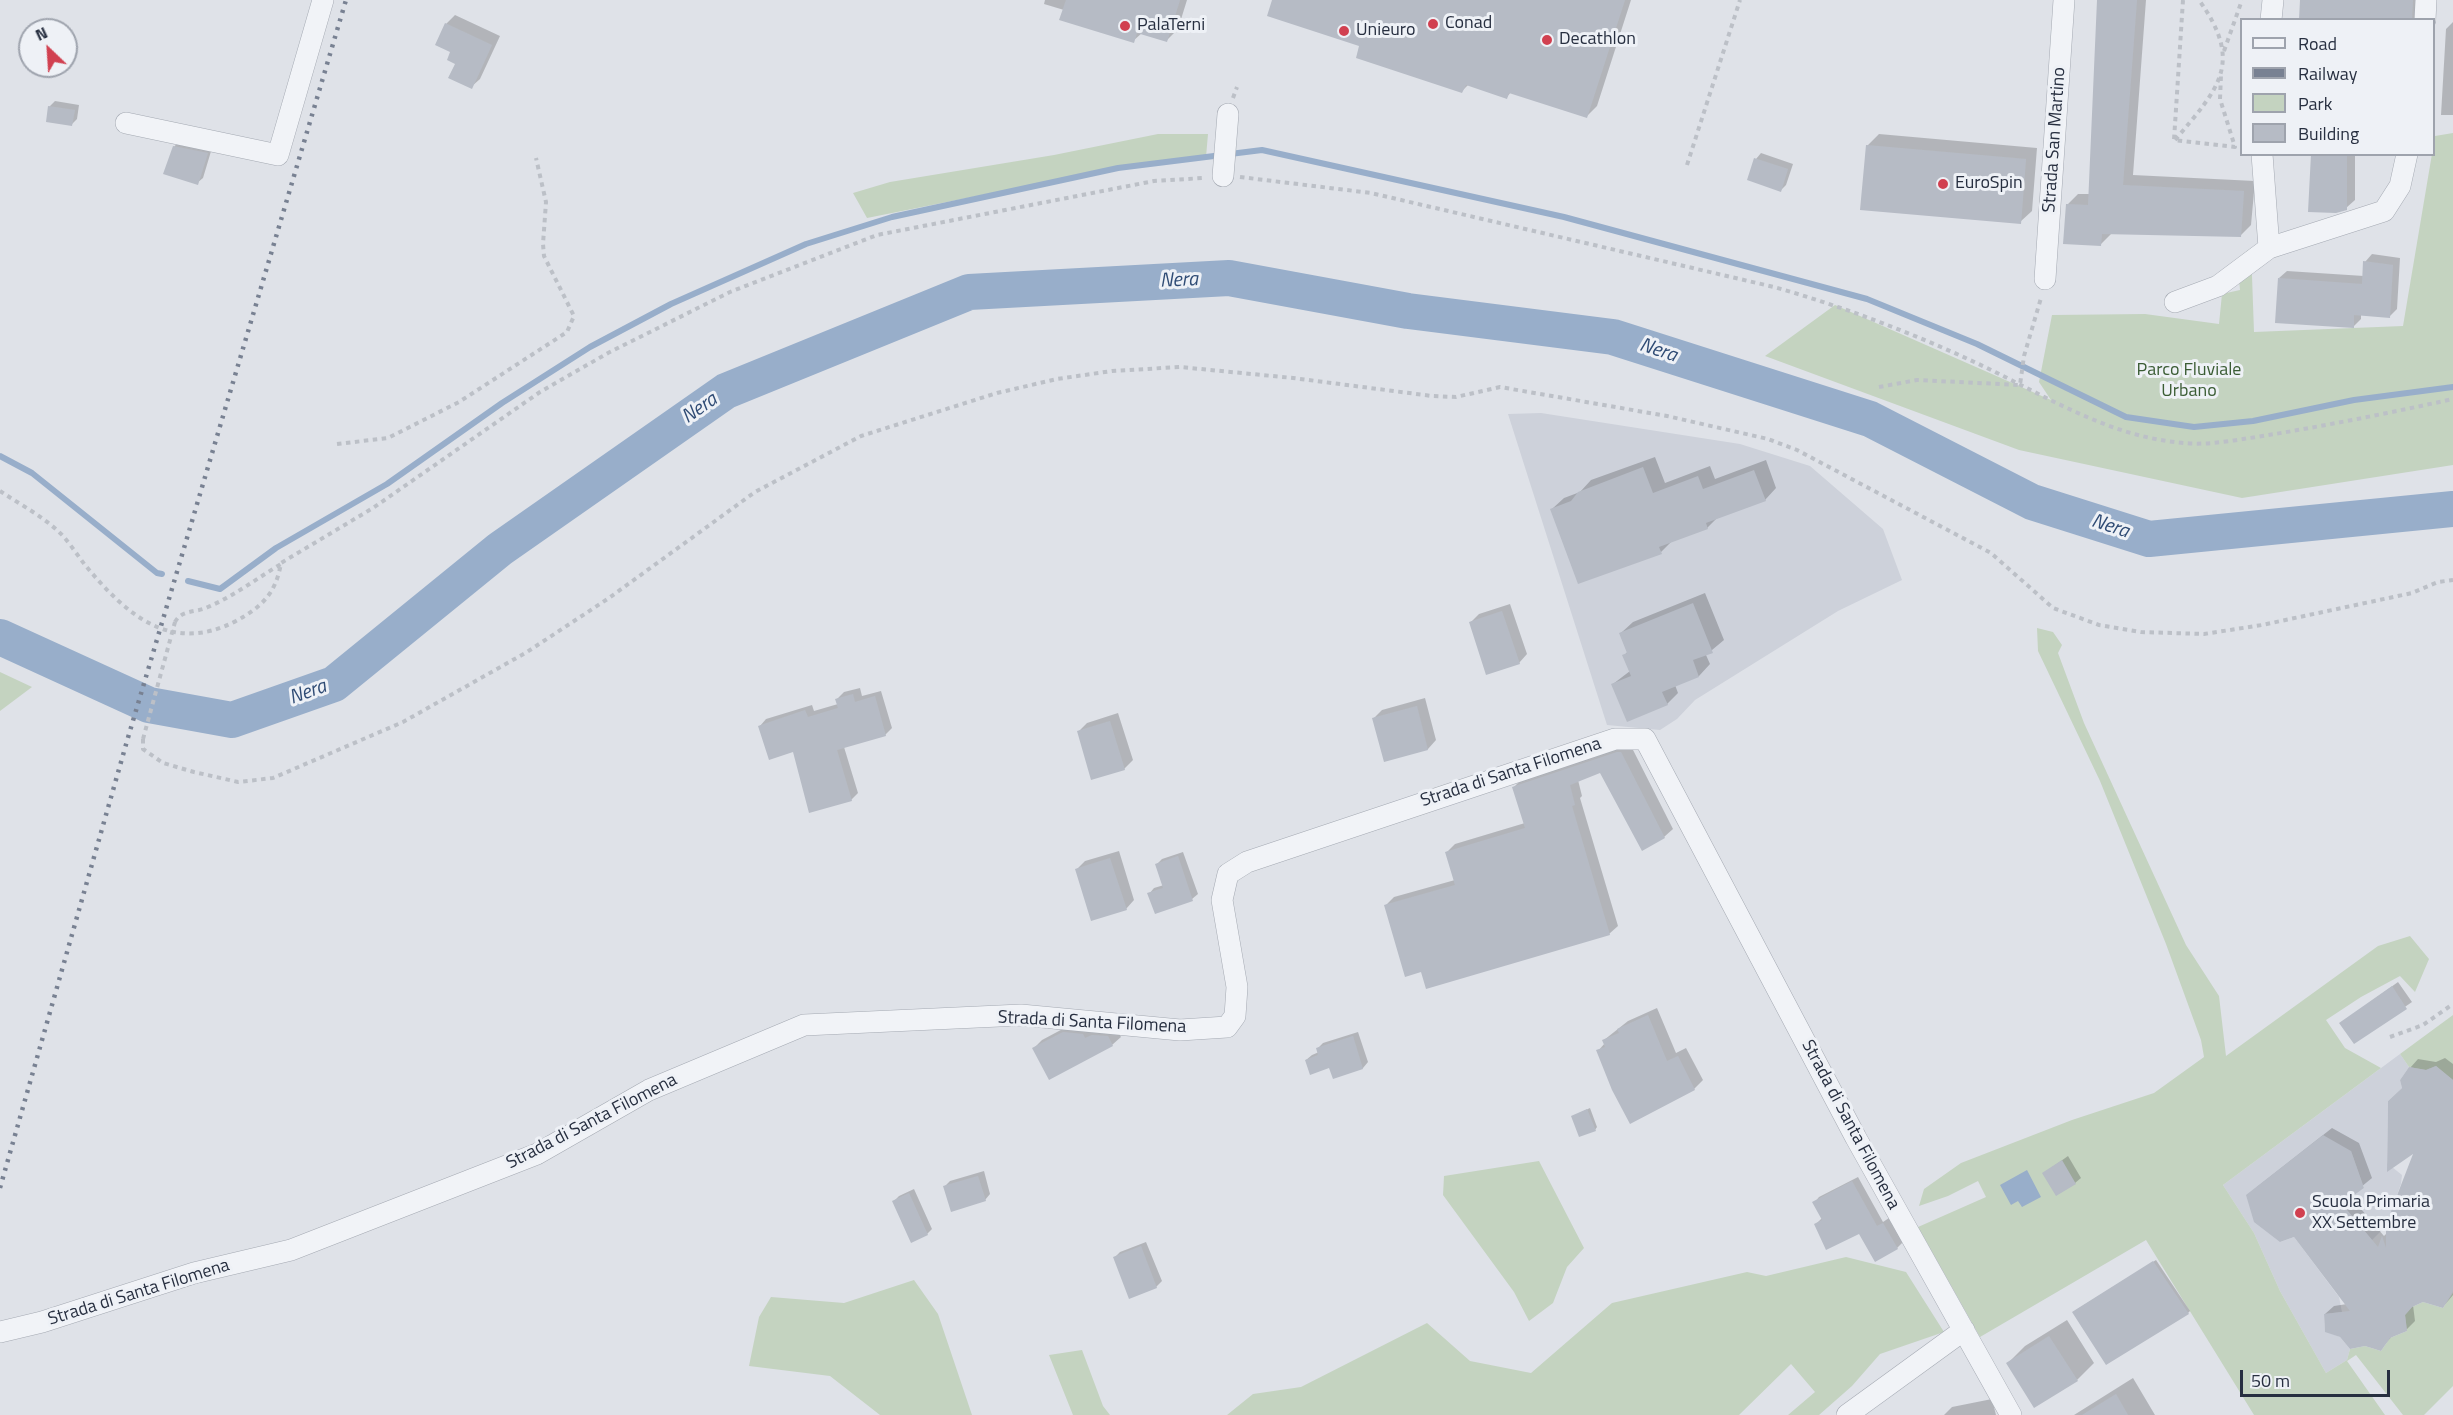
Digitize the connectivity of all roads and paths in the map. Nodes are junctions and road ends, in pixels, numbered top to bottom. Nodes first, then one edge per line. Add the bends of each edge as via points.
1 (323, 0) edge
2 (1740, 0) edge
3 (2064, 0) edge
4 (2183, 0) edge
5 (2199, 0) edge
6 (2242, 0) edge
7 (2273, 0) edge
8 (2426, 0) edge
9 (2271, 18) edge
10 (2425, 18) edge
11 (2224, 52) junction
12 (2222, 75) junction
13 (1228, 114) dead end
14 (126, 123) dead end
15 (2174, 140) junction
16 (2262, 156) edge
17 (2407, 156) edge
18 (536, 158) dead end
19 (1687, 165) dead end
20 (1223, 176) junction
21 (2270, 248) junction
22 (2045, 279) joint
23 (2175, 302) dead end
24 (2020, 385) junction
25 (1879, 387) dead end
26 (2453, 399) edge
27 (337, 444) dead end
28 (0, 491) edge
29 (281, 563) junction
30 (2453, 580) edge
31 (2453, 1004) edge
32 (2390, 1037) dead end
33 (1964, 1330) junction
34 (0, 1332) edge
35 (1847, 1415) edge
36 (2011, 1415) edge

1 - 14 street via 278,155
2 - 19 path
3 - 22 street, Strada San Martino
4 - 15 path
5 - 11 path via 2214,22
6 - 11 path
7 - 9 street
8 - 10 street
11 - 12 path
12 - 15 path via 2209,98
12 - 15 path via 2220,99 2235,147
13 - 20 street
16 - 21 street
17 - 21 street via 2400,186 2384,211
18 - 27 path via 546,202 544,256 574,316 567,332 459,402 388,438
20 - 24 path via 1371,193 1774,287 1835,304 1969,359
20 - 29 path via 1154,181 877,235 729,292 540,392 373,508
21 - 23 street via 2218,286
22 - 24 path
24 - 25 path via 1917,380
24 - 26 path via 2091,420 2143,438 2187,444 2346,422
28 - 29 path via 62,535 112,594 145,622 175,633 195,634 222,628 243,617 264,602 278,583
29 - 30 path, bridge via 231,597 181,615 175,622 143,739 143,749 163,763 238,782 273,778 403,722 527,652 609,598 754,492 861,436 997,393 1112,371 1180,367 1456,397 1500,387 1666,416 1768,439 1797,450 1992,553 2053,608 2099,625 2141,632 2204,634 2262,625 2412,593
31 - 32 path via 2423,1025
33 - 34 street, Strada di Santa Filomena via 1856,1138 1645,739 1615,739 1247,862 1228,874 1222,900 1237,987 1235,1016 1227,1027 1180,1030 1021,1015 804,1025 649,1090 537,1154 291,1250 194,1273
33 - 35 street
33 - 36 street, Strada di Santa Filomena

